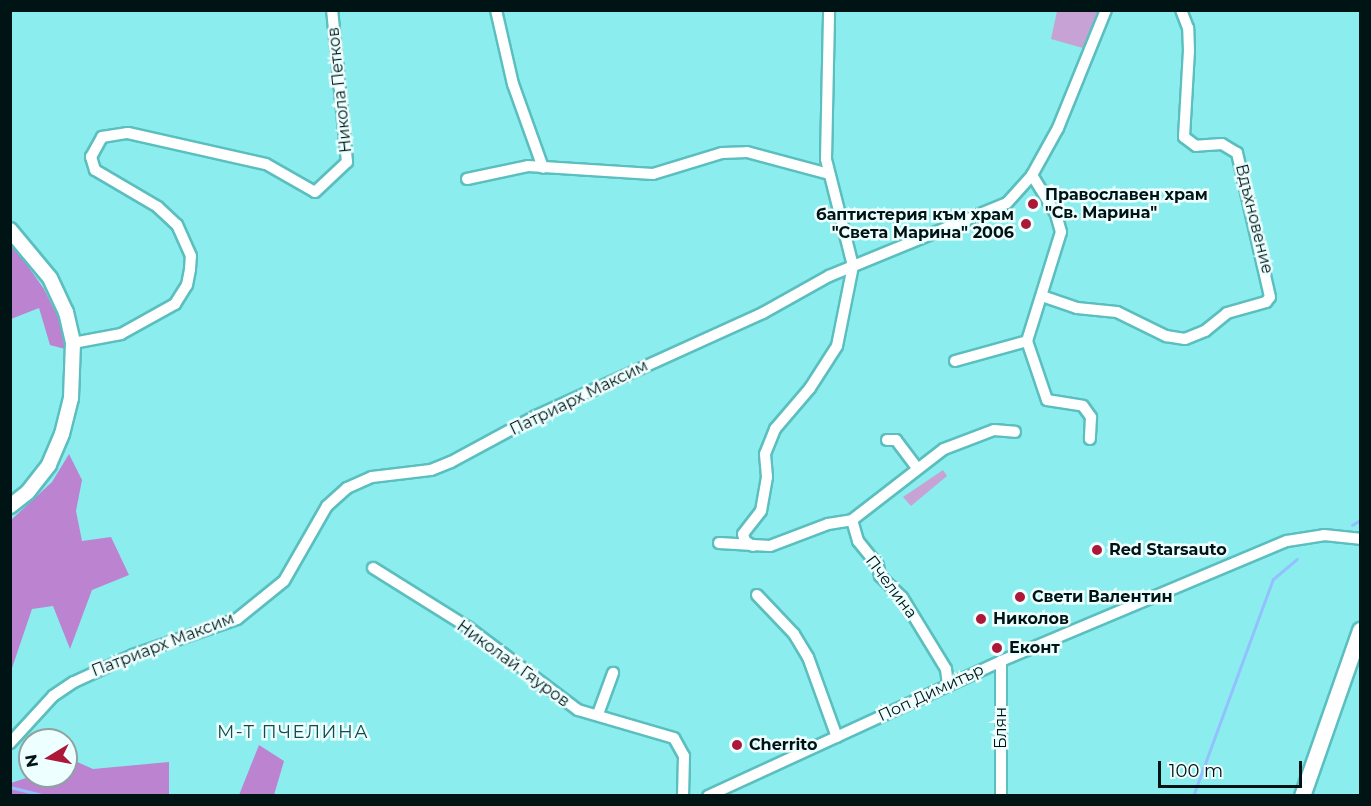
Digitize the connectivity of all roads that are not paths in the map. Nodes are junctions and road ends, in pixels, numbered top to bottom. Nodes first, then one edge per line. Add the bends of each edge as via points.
1 (332, 10) edge
2 (496, 10) edge
3 (829, 10) edge
4 (1106, 10) edge
5 (1181, 10) edge
6 (543, 168) junction
7 (829, 174) junction
8 (1032, 175) junction
9 (467, 179) dead end
10 (10, 230) edge
11 (853, 266) junction
12 (1042, 296) junction
13 (1027, 341) junction
14 (73, 343) junction
15 (955, 361) dead end
16 (1015, 432) dead end
17 (1090, 439) dead end
18 (887, 440) dead end
19 (918, 469) junction
20 (10, 506) edge
21 (852, 520) junction
22 (1360, 539) edge
23 (719, 543) dead end
24 (753, 546) junction
25 (373, 568) dead end
26 (757, 595) dead end
27 (1360, 630) edge
28 (1001, 661) junction
29 (613, 673) dead end
30 (948, 685) junction
31 (598, 714) junction
32 (837, 737) junction
33 (10, 743) edge
34 (683, 795) edge
35 (708, 795) edge
36 (1001, 795) edge
37 (1302, 795) edge

1 - 14 street, Никола Петков via 347,162 315,192 266,164 128,133 102,136 90,157 95,170 158,207 177,225 191,256 190,269 187,285 175,304 121,334
2 - 6 street via 513,84
3 - 7 street
4 - 8 street, Патриарх Максим via 1058,128
5 - 12 street, Вдъхновение via 1188,28 1189,51 1184,137 1196,146 1222,144 1237,153 1270,297 1266,302 1227,313 1196,337 1177,339 1118,312 1077,308
6 - 7 street via 653,174 722,153 747,152
6 - 9 street via 513,168
7 - 11 street
8 - 11 street, Патриарх Максим via 995,211
8 - 12 street via 1056,214 1061,232
10 - 14 street via 50,278 66,312
11 - 24 street via 837,346 810,388 775,429 765,454 767,477 761,511 743,534
11 - 33 street, Патриарх Максим via 715,336 536,416 451,462 431,470 372,477 347,488 327,506 284,581 237,619 84,676 53,696
12 - 13 street
13 - 15 street
13 - 17 street via 1047,400 1083,406 1091,417
14 - 20 street via 70,398 62,434 49,465 28,492
16 - 19 street via 994,430 944,449
18 - 19 street via 896,440
19 - 21 street
21 - 24 street via 828,524 770,546
21 - 30 street, Пчелина via 855,538 878,566 880,576 902,597 946,669
22 - 28 street, Поп Димитър via 1324,535 1287,541
23 - 24 street
25 - 31 street, Николай Гяуров via 476,633 578,711
26 - 32 street via 794,634 808,657
27 - 37 main road
28 - 30 street, Поп Димитър
28 - 36 street, Блян
29 - 31 street
30 - 32 street, Поп Димитър
31 - 34 street, Николай Гяуров via 674,738 684,756
32 - 35 street, Поп Димитър

